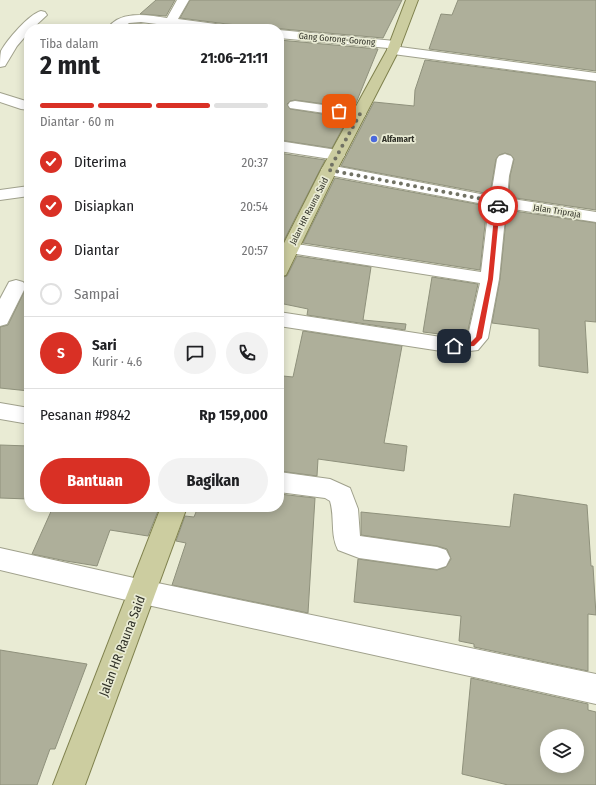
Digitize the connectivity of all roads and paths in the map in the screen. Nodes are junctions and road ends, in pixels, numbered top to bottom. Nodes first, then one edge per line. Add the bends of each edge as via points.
1 (183, 0) edge
2 (412, 0) edge
3 (41, 15) dead end
4 (170, 22) junction
5 (31, 24) edge
6 (120, 24) edge
7 (180, 24) edge
8 (24, 30) edge
9 (284, 35) edge
10 (394, 47) junction
11 (0, 63) edge
12 (596, 77) edge
13 (0, 97) edge
14 (24, 104) edge
15 (295, 105) dead end
16 (360, 114) junction
17 (284, 147) edge
18 (337, 155) junction
19 (505, 159) dead end
20 (329, 170) junction
21 (24, 192) edge
22 (0, 195) edge
23 (498, 202) junction
24 (596, 217) edge
25 (290, 248) junction
26 (284, 261) edge
27 (490, 279) junction
28 (16, 286) dead end
29 (0, 319) edge
30 (284, 320) edge
31 (0, 411) edge
32 (24, 415) edge
33 (284, 483) edge
34 (172, 512) edge
35 (437, 558) dead end
36 (0, 559) edge
37 (143, 592) junction
38 (596, 689) edge
39 (68, 785) edge

1 - 4 street
2 - 10 main road, Jalan HR Rauna Said
3 - 5 street
4 - 6 street via 132,18
4 - 7 street
8 - 11 street
9 - 10 street, Gang Gorong-Gorong
10 - 12 street, Gang Gorong-Gorong
10 - 16 main road, Jalan HR Rauna Said
13 - 14 street
15 - 16 street
16 - 18 main road, Jalan HR Rauna Said
17 - 18 street
18 - 20 main road, Jalan HR Rauna Said
19 - 23 street via 501,171
20 - 23 street, Jalan Tripraja
20 - 25 main road, Jalan HR Rauna Said
21 - 22 street
23 - 24 street, Jalan Tripraja
23 - 27 street
25 - 26 main road, Jalan HR Rauna Said
25 - 27 street
27 - 30 street via 478,338 471,345 454,346
28 - 29 street
31 - 32 street
33 - 35 street via 330,489 341,495 346,509 347,542 359,547
34 - 37 main road, Jalan HR Rauna Said
36 - 37 street
37 - 38 street
37 - 39 main road, Jalan HR Rauna Said

